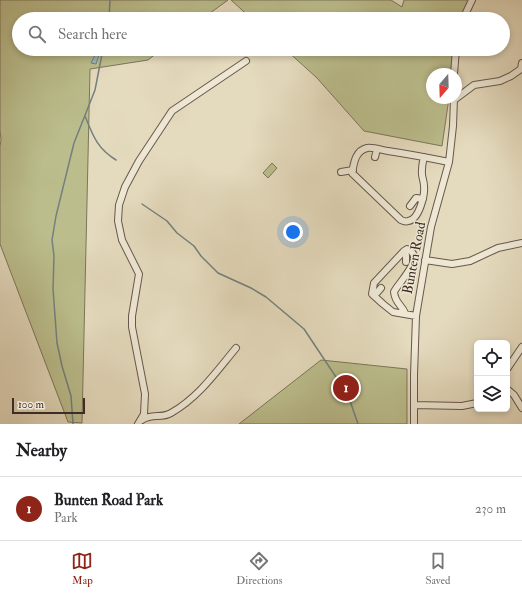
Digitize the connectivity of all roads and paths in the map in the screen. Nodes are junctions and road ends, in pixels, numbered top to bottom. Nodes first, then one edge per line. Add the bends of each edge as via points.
1 (472, 0) edge
2 (466, 12) edge
3 (455, 56) edge
4 (246, 61) dead end
5 (522, 63) edge
6 (454, 68) edge
7 (462, 93) edge
8 (454, 104) edge
9 (377, 149) junction
10 (350, 153) dead end
11 (357, 155) junction
12 (424, 157) junction
13 (375, 158) dead end
14 (449, 162) junction
15 (353, 170) junction
16 (341, 172) dead end
17 (423, 199) junction
18 (410, 206) dead end
19 (522, 243) edge
20 (404, 251) junction
21 (425, 260) junction
22 (406, 262) dead end
23 (380, 288) dead end
24 (374, 296) junction
25 (395, 297) junction
26 (382, 304) junction
27 (405, 313) junction
28 (416, 316) junction
29 (236, 348) dead end
30 (522, 348) edge
31 (510, 365) edge
32 (510, 392) edge
33 (474, 404) edge
34 (414, 405) junction
35 (522, 408) edge
36 (139, 423) edge
37 (414, 424) edge

1 - 2 street
3 - 6 street
4 - 36 street via 172,111 139,161 119,205 118,221 122,240 139,274 132,327 145,394 144,414
5 - 7 street via 521,69 511,76 500,81 474,85
8 - 14 street, Bunten Road
9 - 11 street via 367,148
9 - 12 street
9 - 13 street
10 - 11 street
11 - 15 street
12 - 14 street
12 - 17 street
14 - 21 street, Bunten Road via 431,227
15 - 16 street
15 - 17 street via 352,173 401,220 415,218
17 - 18 street via 416,198
19 - 21 street via 498,248 470,261 452,264
20 - 22 street
20 - 24 street via 374,283
20 - 25 street via 412,251 414,259 409,272 394,292
21 - 28 street, Bunten Road
23 - 24 street
24 - 26 street
25 - 26 street via 393,302
25 - 27 street
26 - 27 street via 393,312
27 - 28 street
28 - 34 street, Bunten Road
29 - 36 street via 209,382 181,407 167,415 148,416
30 - 31 street
32 - 35 street
33 - 34 street via 462,406
34 - 37 street, Bunten Road

